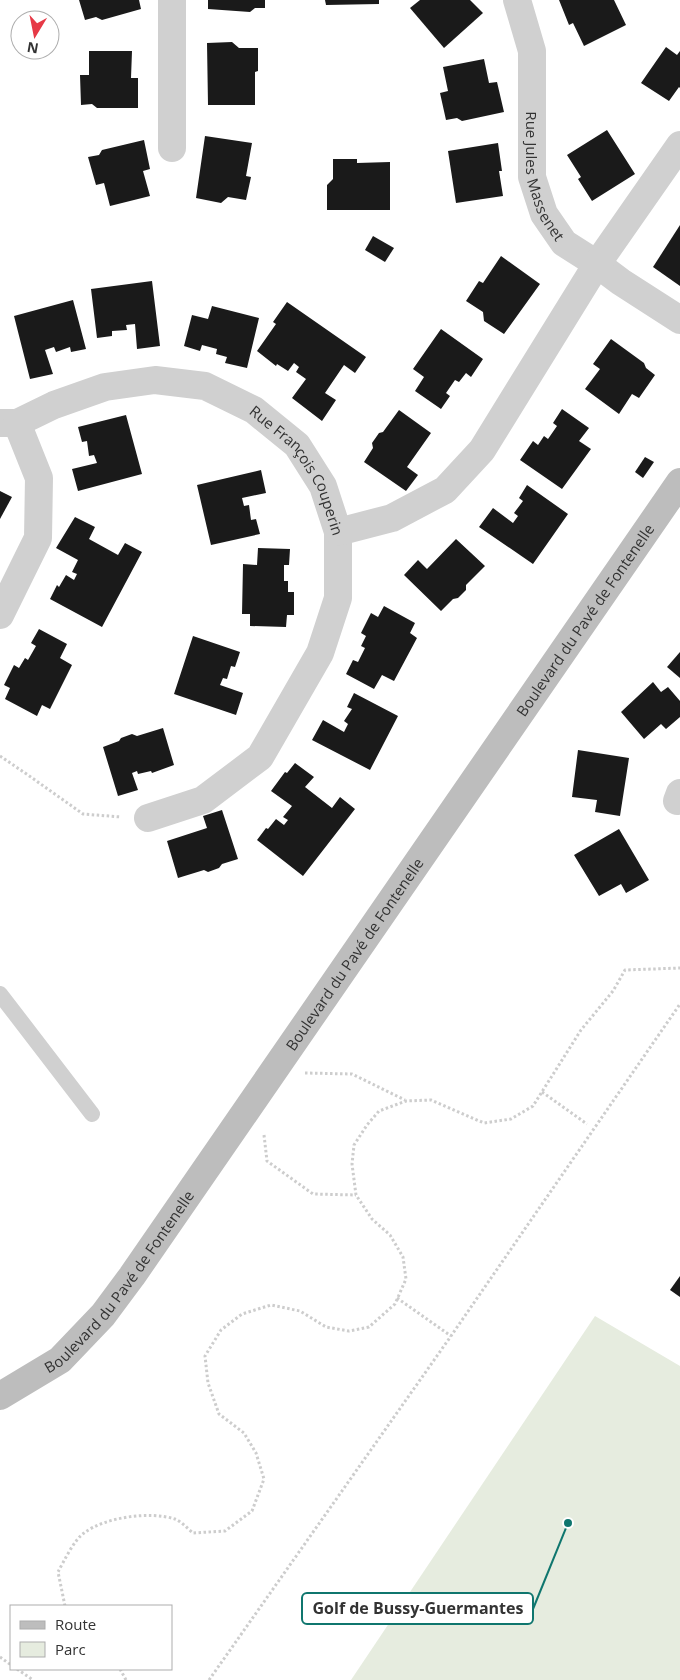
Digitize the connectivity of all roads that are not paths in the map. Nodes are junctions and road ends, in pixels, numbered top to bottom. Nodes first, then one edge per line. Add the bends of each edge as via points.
1 (172, 0) edge
2 (517, 0) edge
3 (680, 145) edge
4 (172, 148) dead end
5 (597, 264) junction
6 (680, 320) edge
7 (8, 423) edge
8 (680, 482) edge
9 (338, 532) junction
10 (0, 615) edge
11 (148, 818) road end
12 (0, 994) edge
13 (92, 1114) dead end
14 (0, 1396) edge

1 - 4 street
2 - 5 street, Rue Jules Massenet via 532,52 532,177 544,214 564,243
3 - 5 street, Rue François Couperin
5 - 6 street, Rue Jules Massenet
5 - 9 street, Rue François Couperin via 482,450 445,490 392,518
7 - 9 street, Rue François Couperin via 105,386 155,380 205,386 254,410 296,445 324,486
7 - 10 street via 40,478 38,538
8 - 14 main road, Boulevard du Pavé de Fontenelle via 103,1315 60,1360
9 - 11 street via 338,598 320,653 260,757 203,800
12 - 13 lane

